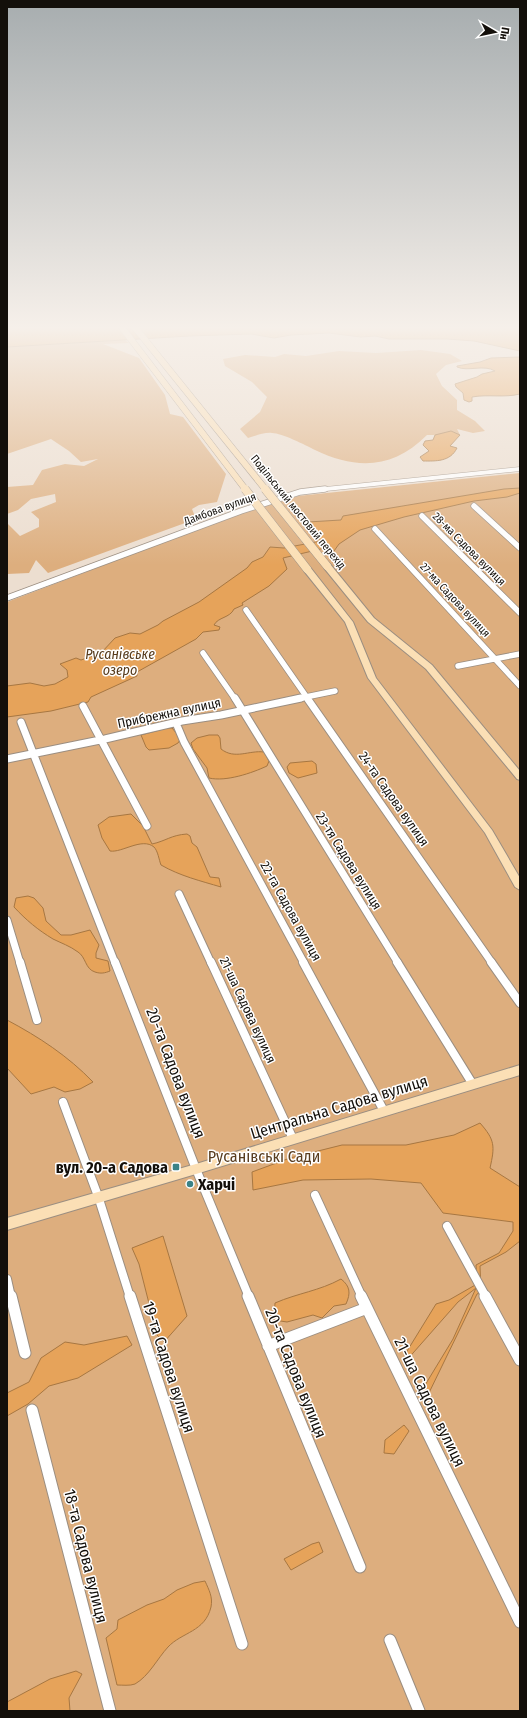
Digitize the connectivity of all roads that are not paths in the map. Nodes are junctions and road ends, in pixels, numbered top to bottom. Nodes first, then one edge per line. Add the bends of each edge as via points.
1 (180, 405) edge
2 (198, 405) edge
3 (520, 469) edge
4 (474, 506) dead end
5 (422, 516) dead end
6 (375, 529) dead end
7 (520, 548) edge
8 (7, 598) edge
9 (246, 610) dead end
10 (520, 613) edge
11 (203, 653) dead end
12 (520, 654) edge
13 (495, 659) junction
14 (458, 666) dead end
15 (520, 686) edge
16 (335, 691) dead end
17 (308, 697) junction
18 (83, 706) dead end
19 (243, 710) junction
20 (21, 722) dead end
21 (176, 723) junction
22 (102, 739) junction
23 (34, 753) junction
24 (7, 759) edge
25 (520, 777) edge
26 (146, 826) dead end
27 (520, 887) edge
28 (179, 894) dead end
29 (7, 920) edge
30 (520, 1003) edge
31 (37, 1020) dead end
32 (520, 1070) edge
33 (472, 1083) junction
34 (63, 1102) dead end
35 (384, 1111) junction
36 (292, 1139) junction
37 (196, 1168) junction
38 (316, 1195) dead end
39 (98, 1196) junction
40 (7, 1224) edge
41 (447, 1226) dead end
42 (7, 1279) edge
43 (367, 1308) junction
44 (268, 1346) junction
45 (25, 1353) dead end
46 (520, 1360) edge
47 (32, 1410) dead end
48 (360, 1567) dead end
49 (520, 1622) edge
50 (390, 1640) dead end
51 (242, 1644) dead end
52 (110, 1711) edge
53 (419, 1711) edge

1 - 27 main road, Подільський мостовий перехід, bridge via 349,622 372,678 489,832
2 - 25 main road, Подільський мостовий перехід, bridge via 371,620 429,667
3 - 8 street, Дамбова вулиця via 300,492 241,511
4 - 7 street
5 - 10 street, 28-ма Садова вулиця
6 - 13 street, 27-ма Садова вулиця
9 - 17 street, 24-та Садова вулиця
11 - 19 street, 23-тя Садова вулиця
12 - 13 street
13 - 14 street
13 - 15 street, 27-ма Садова вулиця
16 - 17 street, Прибрежна вулиця
17 - 19 street, Прибрежна вулиця
17 - 30 street, 24-та Садова вулиця
18 - 22 street
19 - 21 street, Прибрежна вулиця
19 - 33 street, 23-тя Садова вулиця via 287,786
20 - 23 street, 20-та Садова вулиця
21 - 22 street, Прибрежна вулиця
21 - 35 street, 22-га Садова вулиця
22 - 23 street, Прибрежна вулиця
22 - 26 street
23 - 24 street, Прибрежна вулиця
23 - 37 street, 20-та Садова вулиця
28 - 36 street, 21-ша Садова вулиця
29 - 31 street
32 - 33 main road, Центральна Садова вулиця
33 - 35 main road, Центральна Садова вулиця
34 - 39 street, 19-та Садова вулиця
35 - 36 main road, Центральна Садова вулиця
36 - 37 main road, Центральна Садова вулиця
37 - 39 main road, Центральна Садова вулиця
37 - 44 street, 20-та Садова вулиця
38 - 43 street, 21-ша Садова вулиця
39 - 40 main road, Центральна Садова вулиця
39 - 51 street, 19-та Садова вулиця
41 - 46 street
42 - 45 street
43 - 44 street
43 - 49 street, 21-ша Садова вулиця
44 - 48 street, 20-та Садова вулиця
47 - 52 street, 18-та Садова вулиця
50 - 53 street

